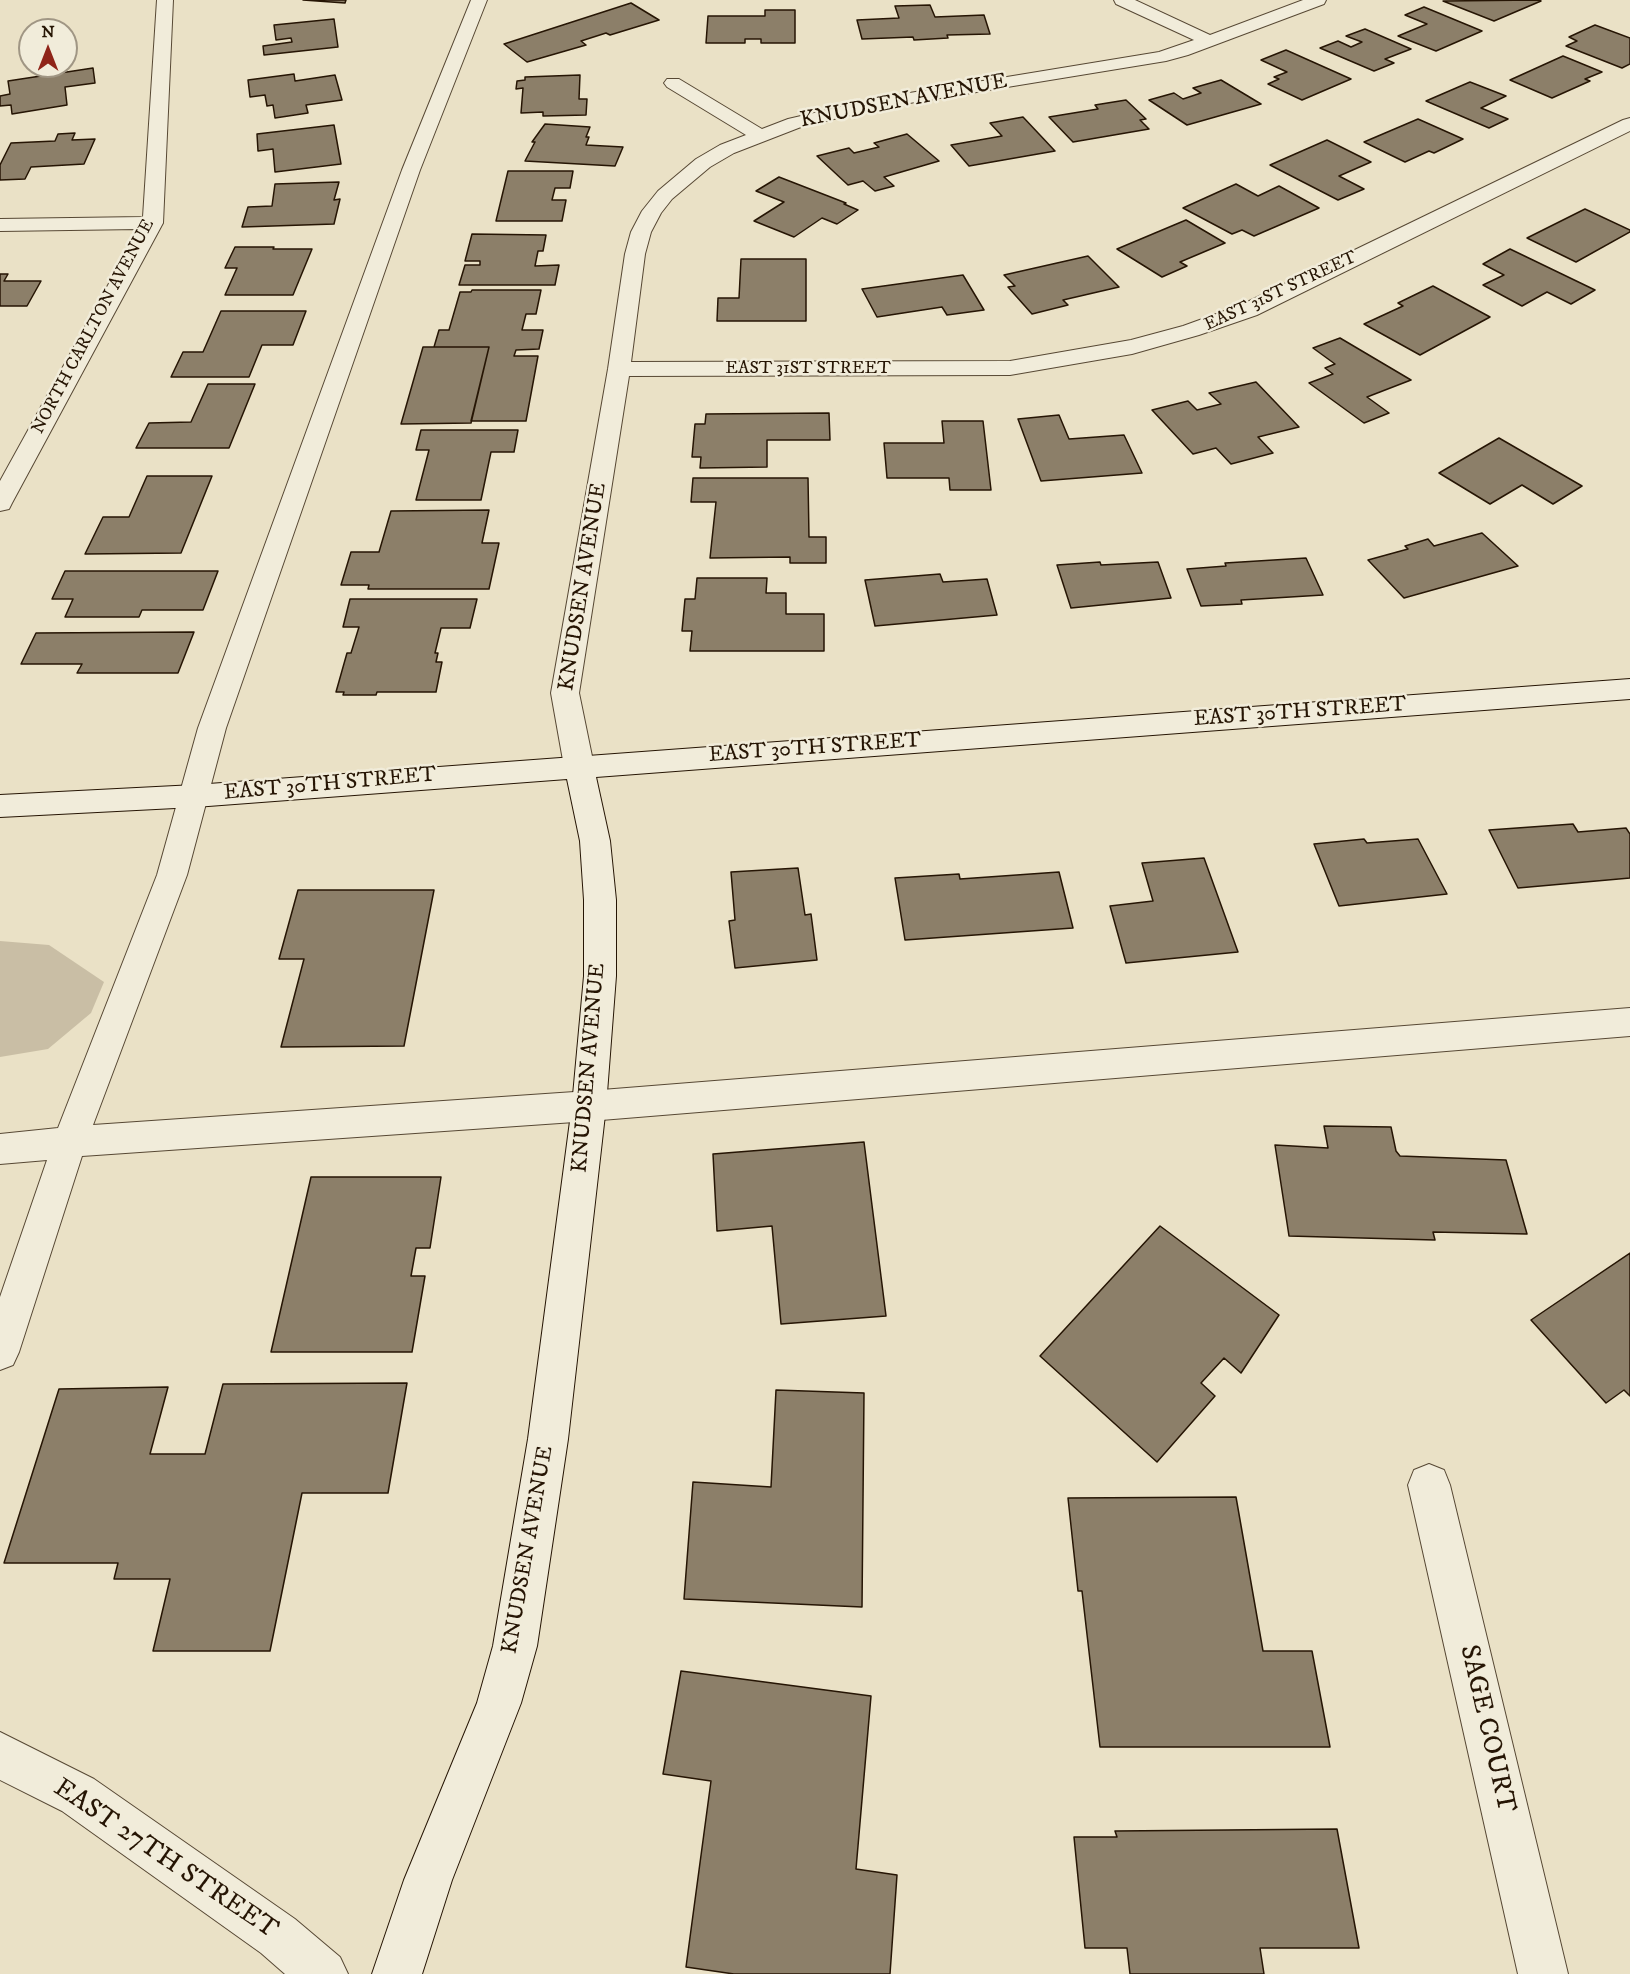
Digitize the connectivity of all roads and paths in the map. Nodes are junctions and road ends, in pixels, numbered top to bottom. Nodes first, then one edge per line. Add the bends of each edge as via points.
1 (165, 0) edge
2 (479, 0) edge
3 (1122, 0) edge
4 (1318, 0) edge
5 (1209, 41) junction
6 (673, 83) dead end
7 (1630, 124) edge
8 (759, 135) junction
9 (153, 223) junction
10 (0, 225) edge
11 (619, 369) junction
12 (0, 503) edge
13 (1630, 689) edge
14 (579, 766) junction
15 (195, 796) junction
16 (0, 806) edge
17 (1630, 1022) edge
18 (589, 1106) junction
19 (70, 1142) junction
20 (0, 1149) edge
21 (0, 1352) edge
22 (1429, 1485) dead end
23 (0, 1755) edge
24 (323, 1974) edge
25 (397, 1974) edge
26 (1543, 1974) edge

1 - 9 street, NORTH CARLTON AVENUE
2 - 15 lane via 411,170 216,717
3 - 5 street
4 - 5 street, KNUDSEN AVENUE
5 - 8 street, KNUDSEN AVENUE via 1160,57 840,111
6 - 8 street
7 - 11 street, EAST 31ST STREET via 1249,310 1167,340 1010,368
8 - 11 street, KNUDSEN AVENUE via 703,163 652,211 635,254
9 - 10 street
9 - 12 street, NORTH CARLTON AVENUE
11 - 14 street, KNUDSEN AVENUE via 565,693
13 - 14 street, EAST 30TH STREET
14 - 15 street, EAST 30TH STREET
14 - 18 street, KNUDSEN AVENUE via 595,841 600,900 600,975
15 - 16 street, EAST 30TH STREET
15 - 19 lane via 172,875
17 - 18 lane
18 - 19 lane
18 - 25 street, KNUDSEN AVENUE via 548,1439 515,1646 499,1703 428,1880
19 - 20 lane
19 - 21 lane
22 - 26 street, SAGE COURT
23 - 24 street, EAST 27TH STREET via 78,1795 278,1936

